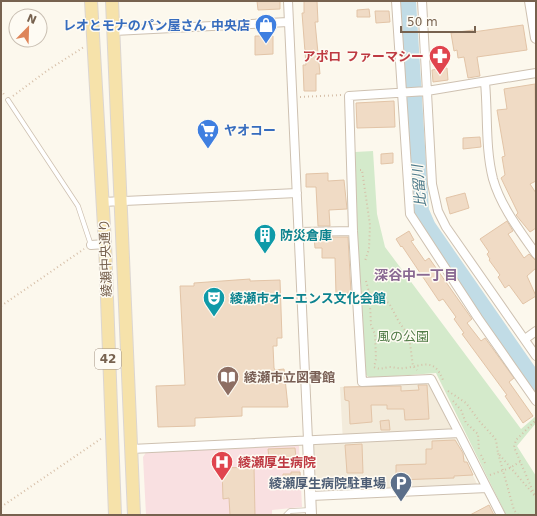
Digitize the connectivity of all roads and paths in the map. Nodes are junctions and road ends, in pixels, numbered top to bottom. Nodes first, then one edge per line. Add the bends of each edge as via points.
1 (92, 1) edge
2 (112, 1) edge
3 (288, 1) edge
4 (396, 1) edge
5 (422, 1) edge
6 (530, 1) edge
7 (288, 22) junction
8 (114, 31) junction
9 (536, 38) edge
10 (93, 42) junction
11 (536, 73) edge
12 (485, 82) junction
13 (423, 91) junction
14 (404, 92) junction
15 (348, 96) junction
16 (292, 98) junction
17 (8, 100) joint
18 (351, 171) junction
19 (297, 193) junction
20 (102, 202) junction
21 (120, 202) junction
22 (353, 231) junction
23 (299, 232) junction
24 (105, 244) junction
25 (90, 245) junction
26 (536, 254) edge
27 (364, 266) dead end
28 (364, 274) dead end
29 (371, 299) junction
30 (359, 303) junction
31 (1, 306) edge
32 (536, 331) edge
33 (525, 339) junction
34 (536, 356) edge
35 (413, 366) junction
36 (418, 379) junction
37 (444, 385) dead end
38 (446, 388) dead end
39 (448, 392) junction
40 (536, 401) edge
41 (536, 420) edge
42 (459, 433) junction
43 (111, 434) junction
44 (308, 440) junction
45 (131, 449) junction
46 (498, 453) junction
47 (521, 461) junction
48 (510, 468) junction
49 (503, 471) junction
50 (490, 475) junction
51 (490, 484) junction
52 (311, 496) junction
53 (536, 497) edge
54 (1, 508) edge
55 (311, 512) edge
56 (115, 515) edge
57 (134, 515) edge
58 (286, 515) edge
59 (501, 515) edge
60 (518, 515) edge

1 - 10 main road, 綾瀬中央通り / 42
2 - 8 main road, 綾瀬中央通り / 42
3 - 7 street
4 - 14 street
5 - 13 street
6 - 9 street
7 - 8 street
7 - 16 street
8 - 21 main road, 綾瀬中央通り / 42
10 - 17 path via 48,70
10 - 20 main road, 綾瀬中央通り / 42
11 - 12 street
12 - 13 street
12 - 26 street via 489,152 494,180 506,209
13 - 14 street
13 - 33 street via 432,184 438,211 446,227
14 - 15 street
14 - 40 street via 410,214
15 - 16 path
15 - 18 street
16 - 19 street
17 - 25 lane via 78,206
18 - 22 street
18 - 27 path via 362,170 370,225 369,249
19 - 21 street
19 - 23 street
20 - 21 street
20 - 24 main road, 綾瀬中央通り / 42
21 - 45 main road, 綾瀬中央通り / 42
22 - 23 street
22 - 30 street
23 - 44 street
24 - 25 street
24 - 43 main road, 綾瀬中央通り / 42
25 - 31 path
28 - 29 path
29 - 30 path
29 - 35 path via 380,298 389,303 410,339
29 - 35 path via 371,325 375,334 376,354 374,367 379,369
30 - 36 street via 362,382
32 - 33 street
33 - 34 street
35 - 36 path
35 - 37 path via 430,365 440,373
36 - 42 street via 431,379
38 - 39 path
39 - 46 path via 466,403 494,436
39 - 50 path via 449,397 461,410 466,423 478,434 479,450
41 - 47 path via 516,440 514,447
42 - 44 street
42 - 51 street
43 - 54 path via 94,442
43 - 56 main road, 綾瀬中央通り / 42
44 - 45 street
44 - 52 street
45 - 57 main road, 綾瀬中央通り / 42
46 - 48 path
46 - 49 path
47 - 48 path
47 - 53 path
48 - 49 path
48 - 53 path
49 - 50 path
49 - 60 path via 514,510
50 - 51 path
51 - 52 street
51 - 59 street
52 - 55 street
55 - 58 lane via 290,511

